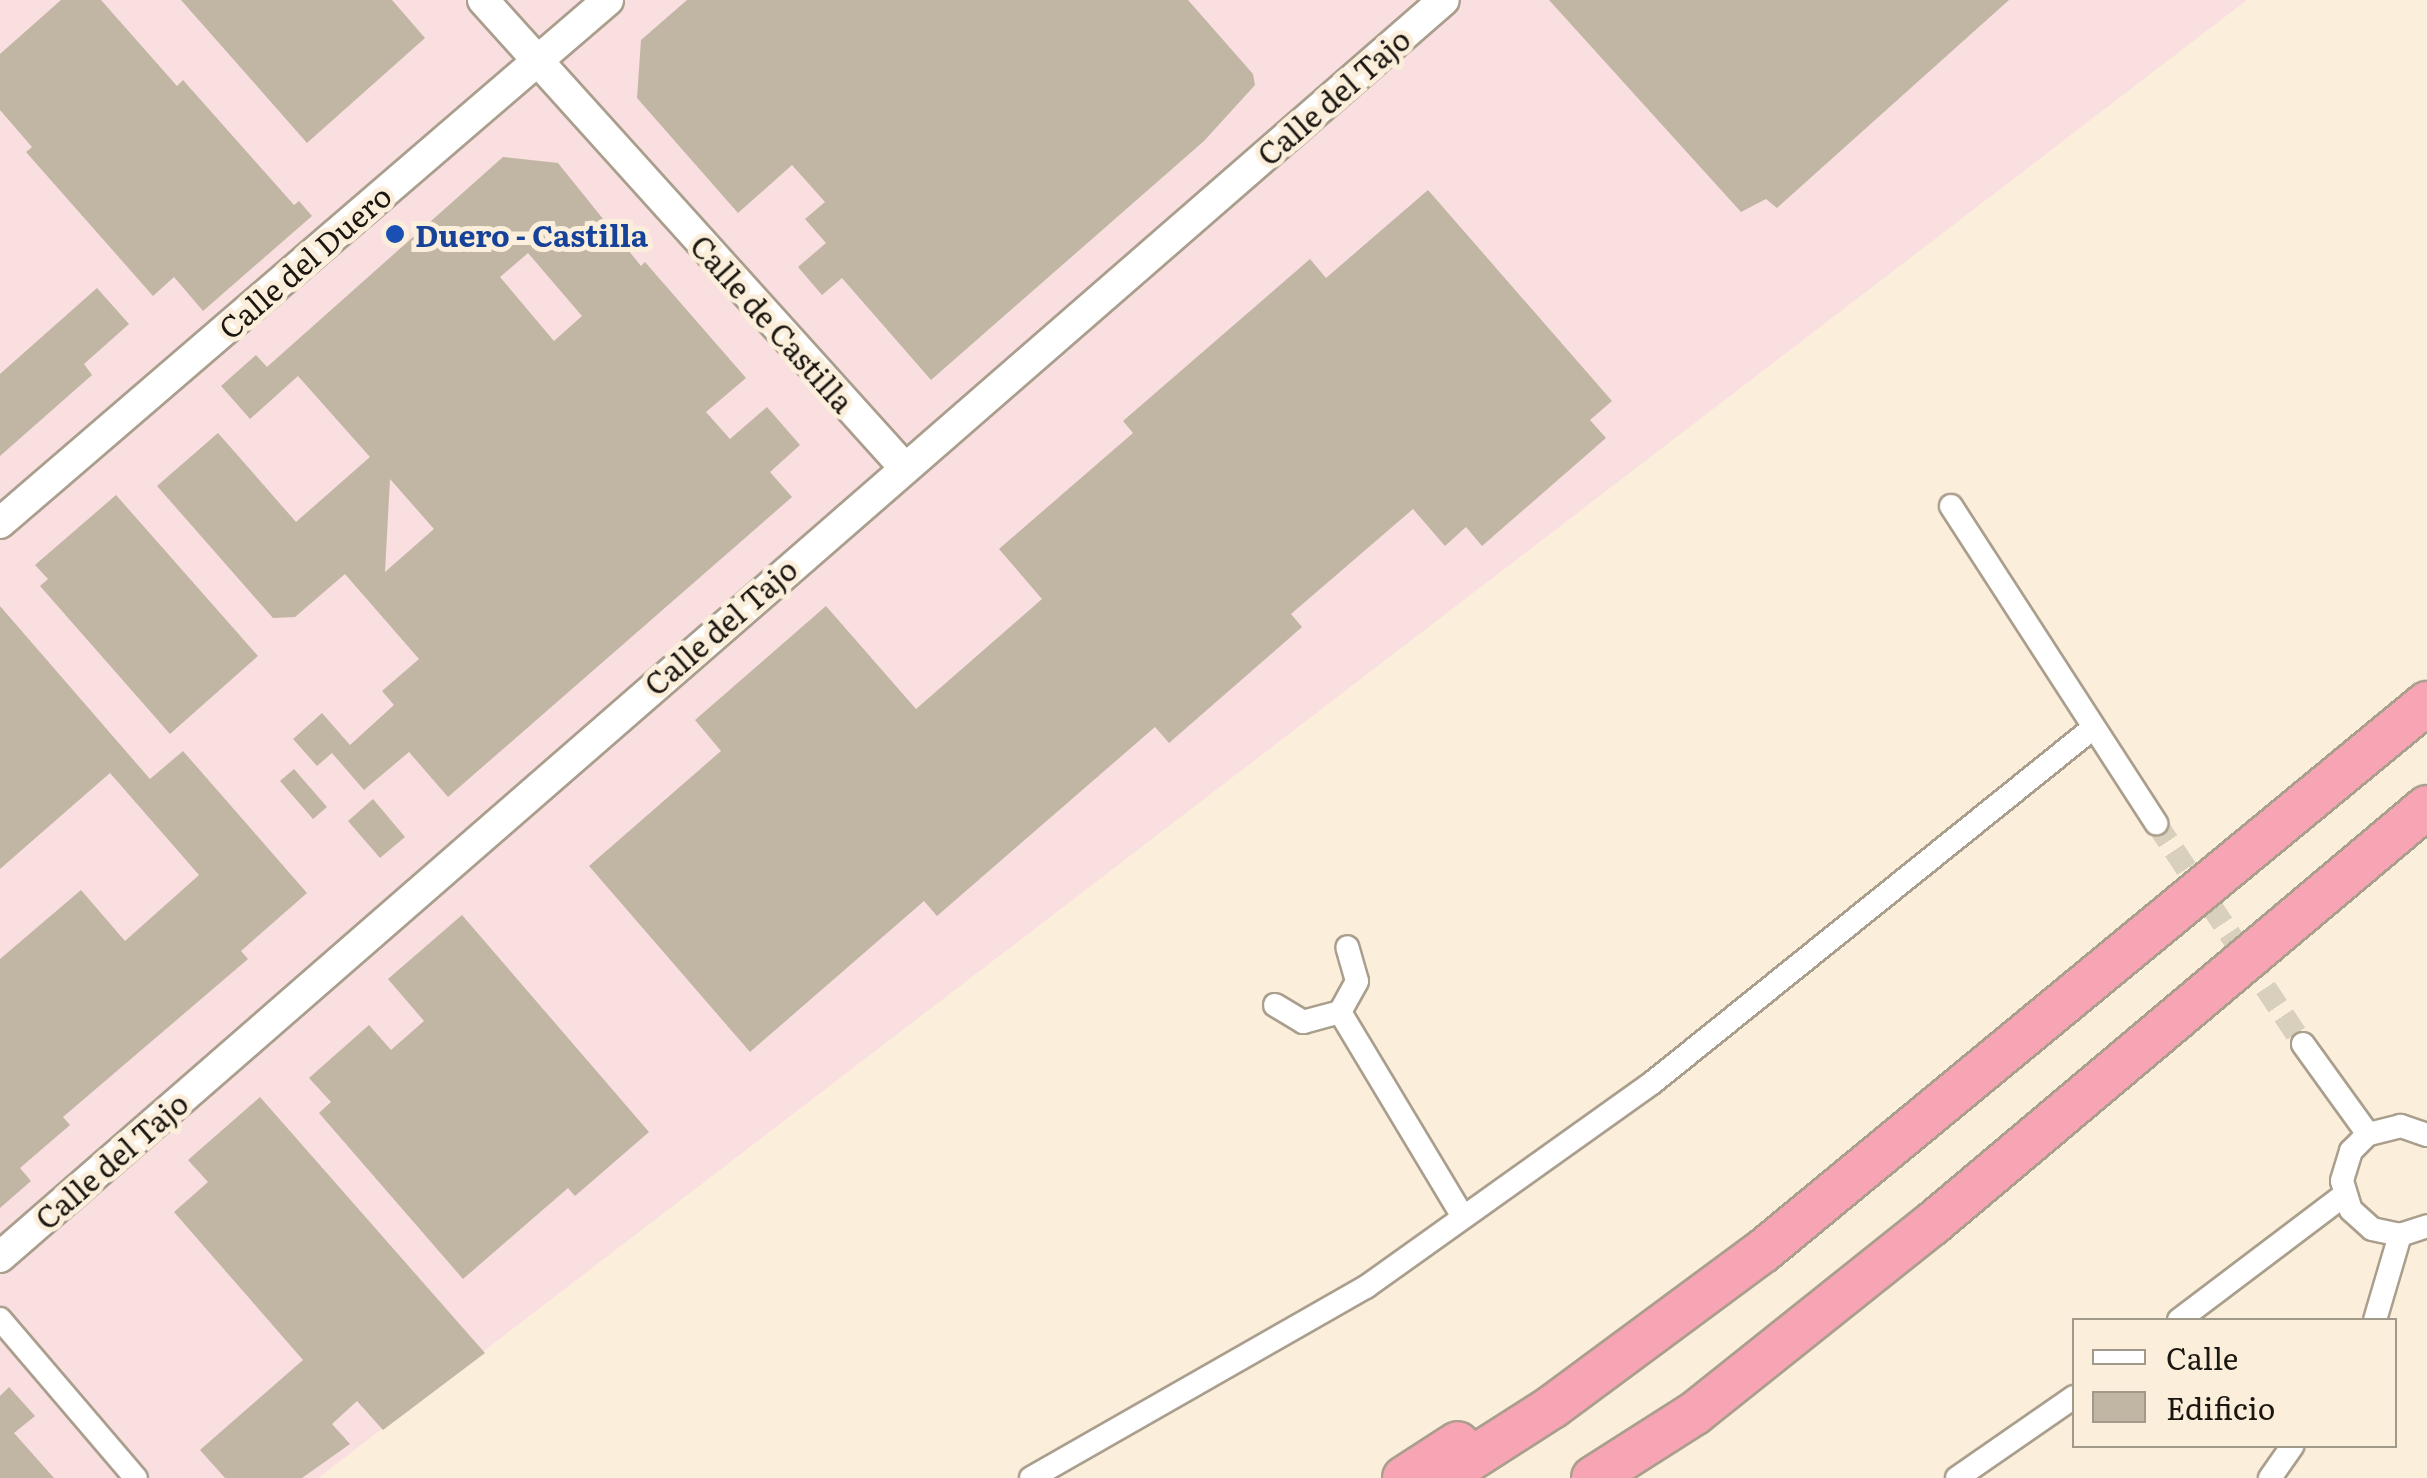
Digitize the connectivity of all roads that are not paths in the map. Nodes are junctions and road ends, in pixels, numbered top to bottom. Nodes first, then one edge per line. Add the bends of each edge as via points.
1 (484, 0) edge
2 (608, 0) edge
3 (1444, 0) edge
4 (535, 61) junction
5 (903, 466) junction
6 (1951, 506) dead end
7 (0, 522) edge
8 (2427, 703) edge
9 (2093, 728) junction
10 (2427, 807) edge
11 (2156, 822) tunnel mouth
12 (1346, 947) dead end
13 (1275, 1005) dead end
14 (1340, 1012) junction
15 (2303, 1044) tunnel mouth
16 (2425, 1129) edge
17 (2368, 1134) junction
18 (2344, 1195) junction
19 (1464, 1218) junction
20 (2427, 1226) edge
21 (2400, 1235) junction
22 (1763, 1251) junction
23 (0, 1257) edge
24 (2183, 1318) edge
25 (2376, 1318) edge
26 (0, 1319) edge
27 (2072, 1398) edge
28 (1696, 1413) junction
29 (2291, 1448) edge
30 (136, 1478) edge
31 (1031, 1478) edge
32 (1404, 1478) edge
33 (1441, 1478) edge
34 (1593, 1478) edge
35 (1605, 1478) edge
36 (1958, 1478) edge
37 (2270, 1478) edge

1 - 4 street, Calle de Castilla
2 - 4 street, Calle del Duero
3 - 5 street, Calle del Tajo
4 - 5 street, Calle de Castilla
4 - 7 street, Calle del Duero
5 - 23 street, Calle del Tajo
6 - 9 street
8 - 22 highway
9 - 11 street
9 - 19 street via 1652,1082
10 - 28 highway via 1932,1224
12 - 14 street via 1357,982
13 - 14 street via 1303,1022
14 - 19 street
15 - 17 street
16 - 17 street via 2391,1126
17 - 18 street via 2346,1160
18 - 21 street via 2364,1224
18 - 24 street
19 - 31 street via 1366,1287
20 - 21 street
21 - 25 street
22 - 32 highway
22 - 33 highway via 1552,1407
26 - 30 street
27 - 36 street
28 - 34 highway
28 - 35 highway
29 - 37 street

